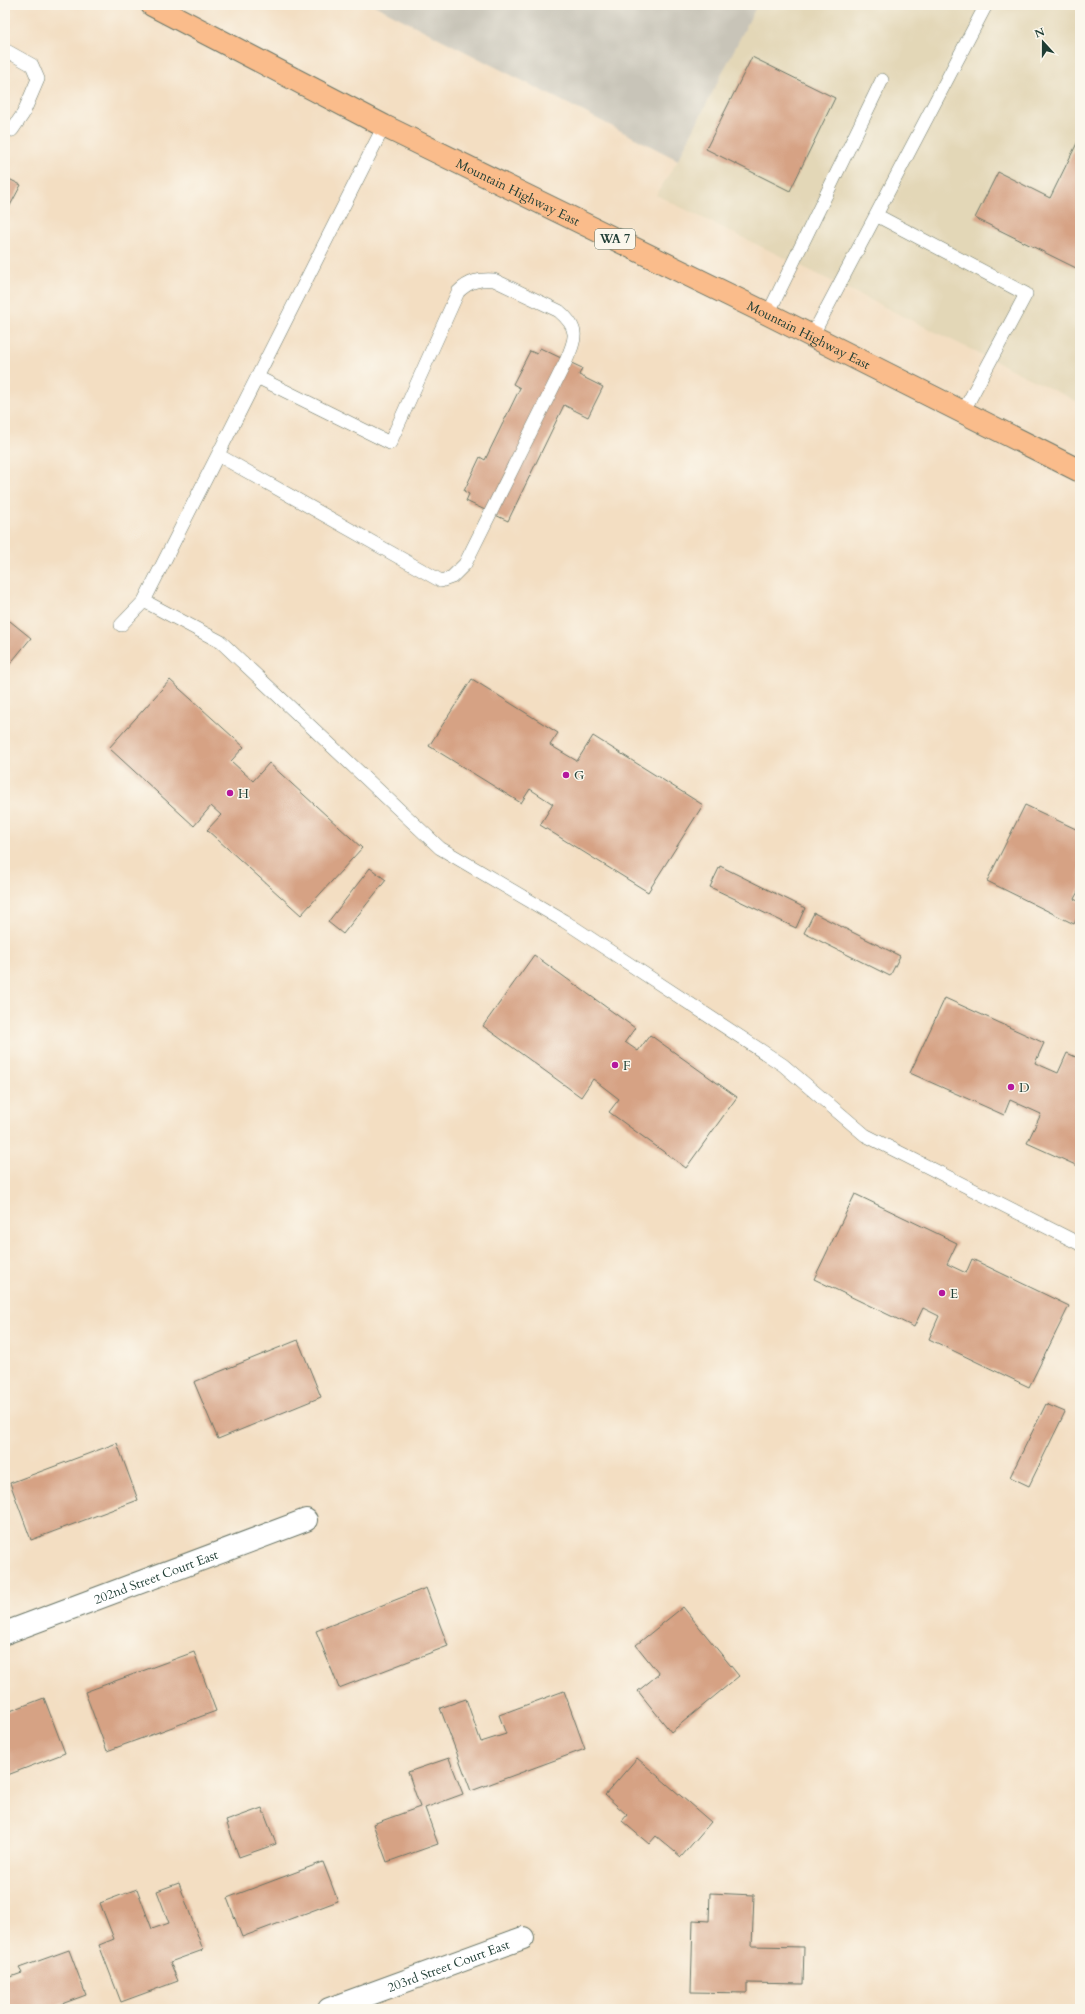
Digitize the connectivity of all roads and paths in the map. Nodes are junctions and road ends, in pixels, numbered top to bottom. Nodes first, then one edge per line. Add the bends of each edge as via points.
1 (152, 5) edge
2 (986, 5) edge
3 (5, 50) edge
4 (882, 80) dead end
5 (384, 126) junction
6 (5, 127) edge
7 (876, 215) junction
8 (768, 314) junction
9 (812, 336) junction
10 (257, 377) junction
11 (963, 412) junction
12 (218, 455) junction
13 (1080, 471) edge
14 (144, 601) junction
15 (121, 625) dead end
16 (1080, 1244) edge
17 (306, 1520) dead end
18 (5, 1632) edge
19 (523, 1938) dead end
20 (329, 2009) edge

1 - 5 main road, Mountain Highway East / WA 7
2 - 7 lane
3 - 6 lane via 32,65 38,79 23,114 12,130
4 - 8 lane
5 - 8 main road, Mountain Highway East / WA 7
5 - 10 lane
7 - 9 lane
7 - 11 lane via 1026,294
8 - 9 main road, Mountain Highway East / WA 7
9 - 11 main road, Mountain Highway East / WA 7
10 - 12 lane
10 - 12 lane via 390,443 458,292 473,281 494,280 559,311 567,318 575,333 575,340 566,360 465,564 452,577 441,581
11 - 13 main road, Mountain Highway East / WA 7
12 - 14 lane
14 - 15 lane
14 - 16 lane via 221,642 440,848 564,921 783,1065 864,1135
17 - 18 street, 202nd Street Court East
19 - 20 street, 203rd Street Court East

